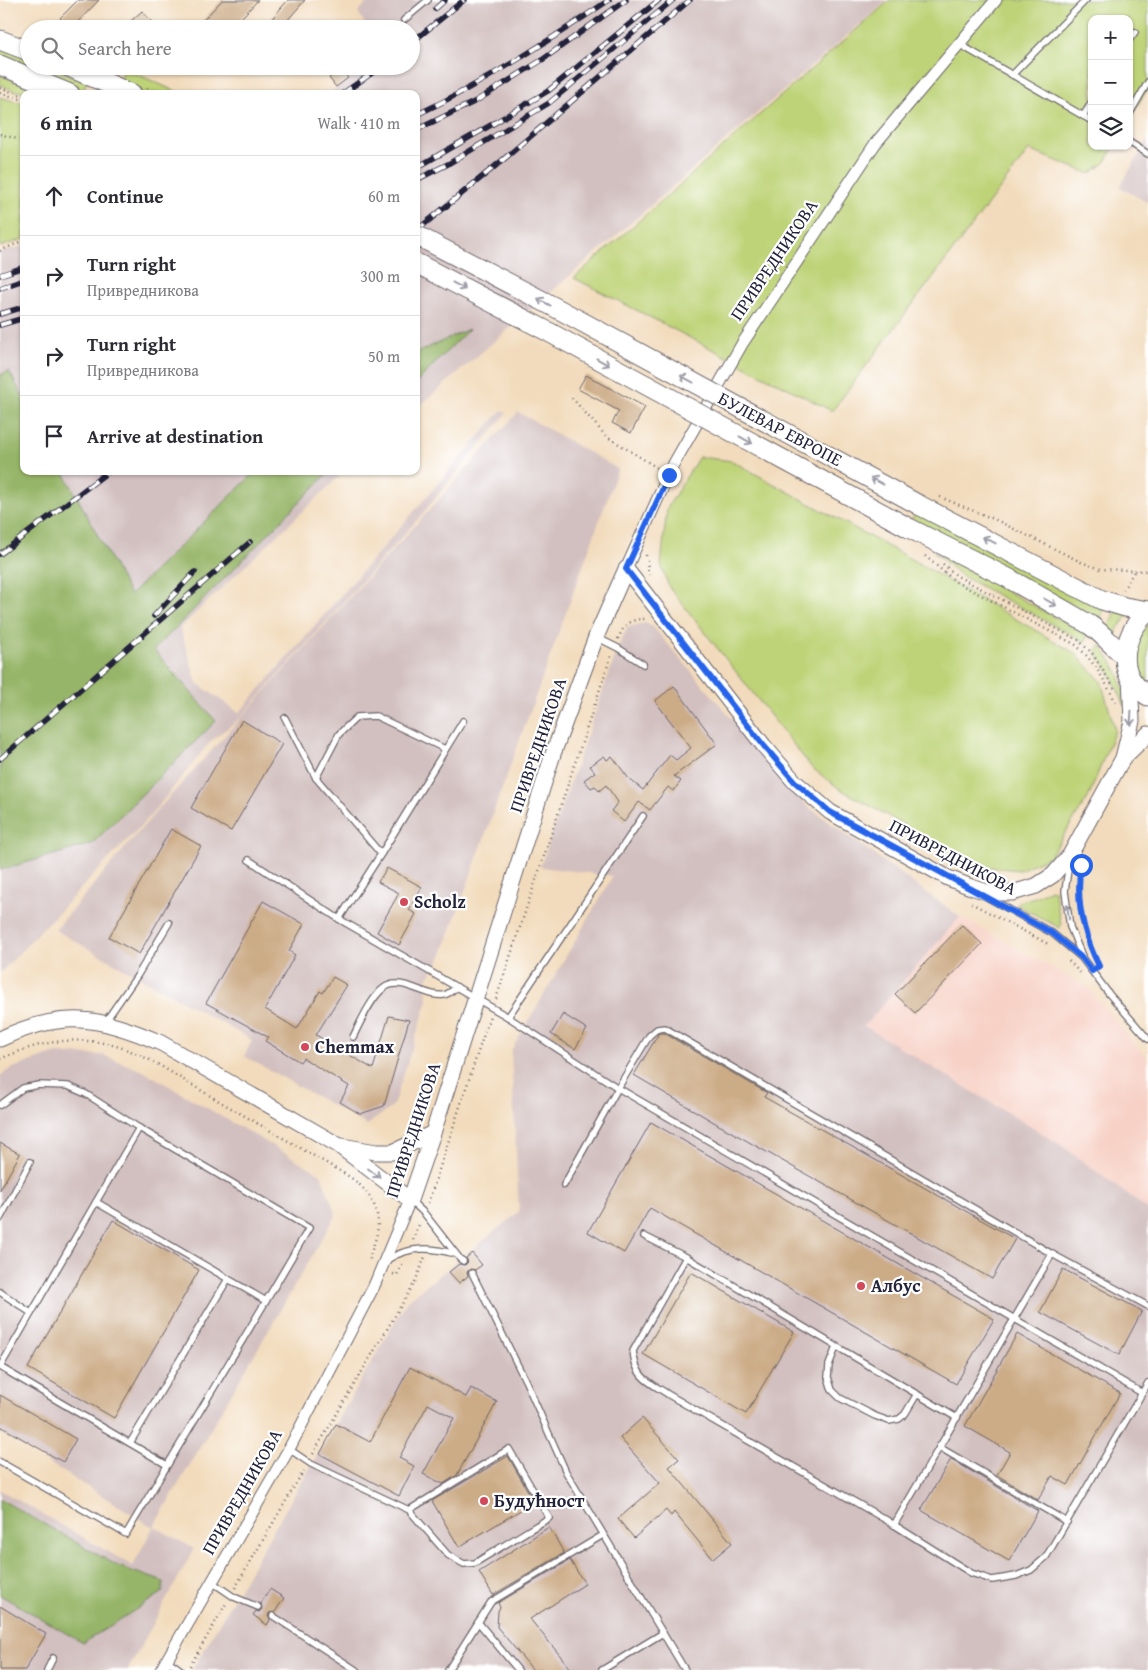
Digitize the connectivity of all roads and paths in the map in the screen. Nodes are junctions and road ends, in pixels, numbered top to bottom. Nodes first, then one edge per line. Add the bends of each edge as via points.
1 (428, 0) edge
2 (996, 0) edge
3 (1086, 0) edge
4 (404, 20) dead end
5 (0, 40) edge
6 (959, 44) junction
7 (20, 48) edge
8 (0, 65) edge
9 (20, 73) edge
10 (1012, 74) junction
11 (24, 75) edge
12 (90, 75) edge
13 (1148, 82) edge
14 (0, 88) edge
15 (60, 90) edge
16 (123, 90) edge
17 (0, 93) edge
18 (20, 95) edge
19 (20, 99) edge
20 (1090, 105) edge
21 (1133, 108) edge
22 (1083, 116) junction
23 (1088, 119) edge
24 (0, 134) edge
25 (20, 140) edge
26 (1133, 145) edge
27 (1148, 154) edge
28 (420, 237) edge
29 (20, 242) edge
30 (0, 251) edge
31 (420, 265) edge
32 (572, 398) dead end
33 (669, 475) junction
34 (927, 499) junction
35 (642, 530) junction
36 (925, 555) dead end
37 (942, 562) dead end
38 (626, 569) junction
39 (1148, 572) edge
40 (650, 579) dead end
41 (1148, 611) edge
42 (652, 623) dead end
43 (596, 637) junction
44 (614, 646) junction
45 (1125, 656) junction
46 (643, 664) dead end
47 (1130, 676) junction
48 (1117, 693) dead end
49 (1148, 696) edge
50 (1118, 707) dead end
51 (285, 718) dead end
52 (463, 721) dead end
53 (1148, 734) edge
54 (445, 749) junction
55 (1124, 758) junction
56 (316, 778) junction
57 (643, 816) dead end
58 (381, 854) junction
59 (1077, 857) junction
60 (249, 860) dead end
61 (967, 894) junction
62 (339, 919) junction
63 (168, 923) dead end
64 (1056, 950) dead end
65 (1067, 958) dead end
66 (1082, 958) junction
67 (1092, 971) junction
68 (457, 987) junction
69 (475, 998) junction
70 (493, 1008) junction
71 (508, 1017) junction
72 (105, 1022) junction
73 (353, 1036) dead end
74 (0, 1039) edge
75 (1148, 1039) edge
76 (0, 1059) edge
77 (618, 1088) junction
78 (0, 1105) edge
79 (139, 1128) junction
80 (433, 1132) junction
81 (338, 1145) junction
82 (30, 1162) dead end
83 (564, 1185) dead end
84 (410, 1200) junction
85 (96, 1202) junction
86 (424, 1213) junction
87 (0, 1219) edge
88 (644, 1236) dead end
89 (409, 1250) junction
90 (456, 1254) junction
91 (1052, 1254) junction
92 (686, 1257) junction
93 (463, 1261) dead end
94 (384, 1264) junction
95 (472, 1272) dead end
96 (228, 1279) junction
97 (0, 1292) edge
98 (266, 1301) junction
99 (1148, 1306) edge
100 (32, 1313) junction
101 (1014, 1320) junction
102 (836, 1347) junction
103 (0, 1367) edge
104 (1148, 1383) edge
105 (1142, 1393) junction
106 (917, 1394) junction
107 (957, 1418) junction
108 (130, 1444) junction
109 (940, 1447) junction
110 (289, 1450) junction
111 (0, 1462) edge
112 (167, 1465) junction
113 (409, 1510) junction
114 (1066, 1522) junction
115 (894, 1525) junction
116 (604, 1535) junction
117 (212, 1582) junction
118 (258, 1607) dead end
119 (273, 1616) dead end
120 (478, 1622) junction
121 (663, 1633) junction
122 (54, 1658) dead end
123 (164, 1665) edge
124 (47, 1670) edge
125 (181, 1670) edge
126 (356, 1670) edge
127 (448, 1670) edge
128 (518, 1670) edge
129 (602, 1670) edge
130 (685, 1670) edge

1 - 4 lane
2 - 6 street, ПРИВРЕДНИКОВА
3 - 10 lane
5 - 7 main road
6 - 10 lane
6 - 33 street, ПРИВРЕДНИКОВА via 875,144 812,236 742,344
8 - 9 main road
10 - 22 lane
11 - 15 main road
12 - 16 main road
13 - 21 lane
14 - 18 path
17 - 19 path
20 - 22 lane
22 - 23 lane
24 - 25 path
26 - 27 lane
34 -> 28 main road, БУЛЕВАР ЕВРОПЕ, bridge
29 - 30 path
31 -> 45 main road, БУЛЕВАР ЕВРОПЕ, bridge via 1008,578 1090,626
32 - 33 path via 606,436
33 - 35 street, ПРИВРЕДНИКОВА
34 - 39 path via 996,520 1081,562 1101,568
41 -> 34 main road, БУЛЕВАР ЕВРОПЕ via 1102,600
35 - 38 street, ПРИВРЕДНИКОВА
35 - 40 path via 650,534 646,564
36 - 50 path via 956,582 1076,645 1102,676
37 - 48 path via 957,576 1078,640 1092,653
38 - 43 street, ПРИВРЕДНИКОВА
38 - 61 street, ПРИВРЕДНИКОВА via 795,782 830,812 948,878
41 - 45 main road, БУЛЕВАР ЕВРОПЕ via 1132,631
42 - 44 path via 647,619 634,619 623,628
43 - 44 lane
43 - 69 street, ПРИВРЕДНИКОВА via 553,754
44 - 46 lane
44 - 70 path
45 - 47 main road, БУЛЕВАР ЕВРОПЕ
47 - 49 main road, БУЛЕВАР ЕВРОПЕ
47 -> 55 street via 1132,721
51 - 56 lane
52 - 54 lane
53 - 55 street
54 - 56 lane via 376,716 357,717 339,734
54 - 58 lane
55 - 59 street
56 - 58 lane
57 - 71 lane
58 - 62 lane
59 - 61 street via 1036,886 1012,893
66 -> 59 lane via 1070,927 1065,892
59 - 67 path via 1078,897 1085,932 1099,966
60 - 62 lane
61 - 64 path
61 - 66 lane, ПРИВРЕДНИКОВА via 1052,933
62 - 68 lane
63 - 72 lane
65 - 67 path via 1080,974 1085,976
66 - 67 lane, ПРИВРЕДНИКОВА
67 - 75 lane, ПРИВРЕДНИКОВА
68 - 69 lane
68 - 73 lane via 442,996 393,984 384,987
69 - 70 lane
69 - 80 street, ПРИВРЕДНИКОВА
70 - 71 lane
70 - 86 path
71 - 77 lane
72 - 74 street via 79,1019 50,1021 22,1028
72 - 81 street via 161,1043
76 - 94 path via 28,1047 57,1040 104,1043 144,1057 362,1185 373,1199 378,1220 370,1263
77 - 83 lane
77 - 91 lane via 649,1036 657,1029 665,1028
77 - 101 lane
78 - 79 lane via 24,1088 68,1086
79 - 85 lane
79 - 98 lane via 310,1228
80 - 81 street via 393,1152 357,1150
80 - 84 street, ПРИВРЕДНИКОВА
81 -> 84 street
82 - 87 lane
84 - 86 lane
84 - 94 street, ПРИВРЕДНИКОВА
85 - 96 lane
85 - 100 lane
86 - 89 path
86 - 90 lane
88 - 92 lane
89 - 90 lane via 434,1249
89 - 94 lane via 397,1253
89 - 94 path via 397,1275
90 - 93 lane
91 - 99 lane
91 - 101 lane
92 - 102 lane
92 - 115 lane via 633,1351 634,1364 640,1375
94 - 110 street, ПРИВРЕДНИКОВА
95 - 116 lane via 566,1472
96 - 98 lane
96 - 108 lane
97 - 100 lane
98 - 112 lane
100 - 103 lane
101 - 105 lane
101 - 107 lane
102 - 106 lane
102 - 106 lane via 828,1377 832,1390 840,1398 888,1421 905,1414
103 - 108 lane
104 - 105 lane
105 - 114 lane
106 - 107 lane
107 - 109 lane
108 - 112 lane
109 - 114 lane
109 - 115 lane
110 - 113 lane via 311,1464
110 - 117 street, ПРИВРЕДНИКОВА
111 - 112 lane via 126,1534
113 - 113 lane via 448,1555 464,1564 475,1563 549,1518 509,1449
114 - 115 lane via 1046,1557 1031,1570 992,1580 971,1572
116 - 120 lane via 491,1602
116 - 121 lane
117 - 118 lane via 231,1596
117 - 123 street, ПРИВРЕДНИКОВА
119 - 126 lane
120 - 127 lane
120 - 128 lane
121 - 129 lane
121 - 130 lane
122 - 124 lane
123 - 125 lane

